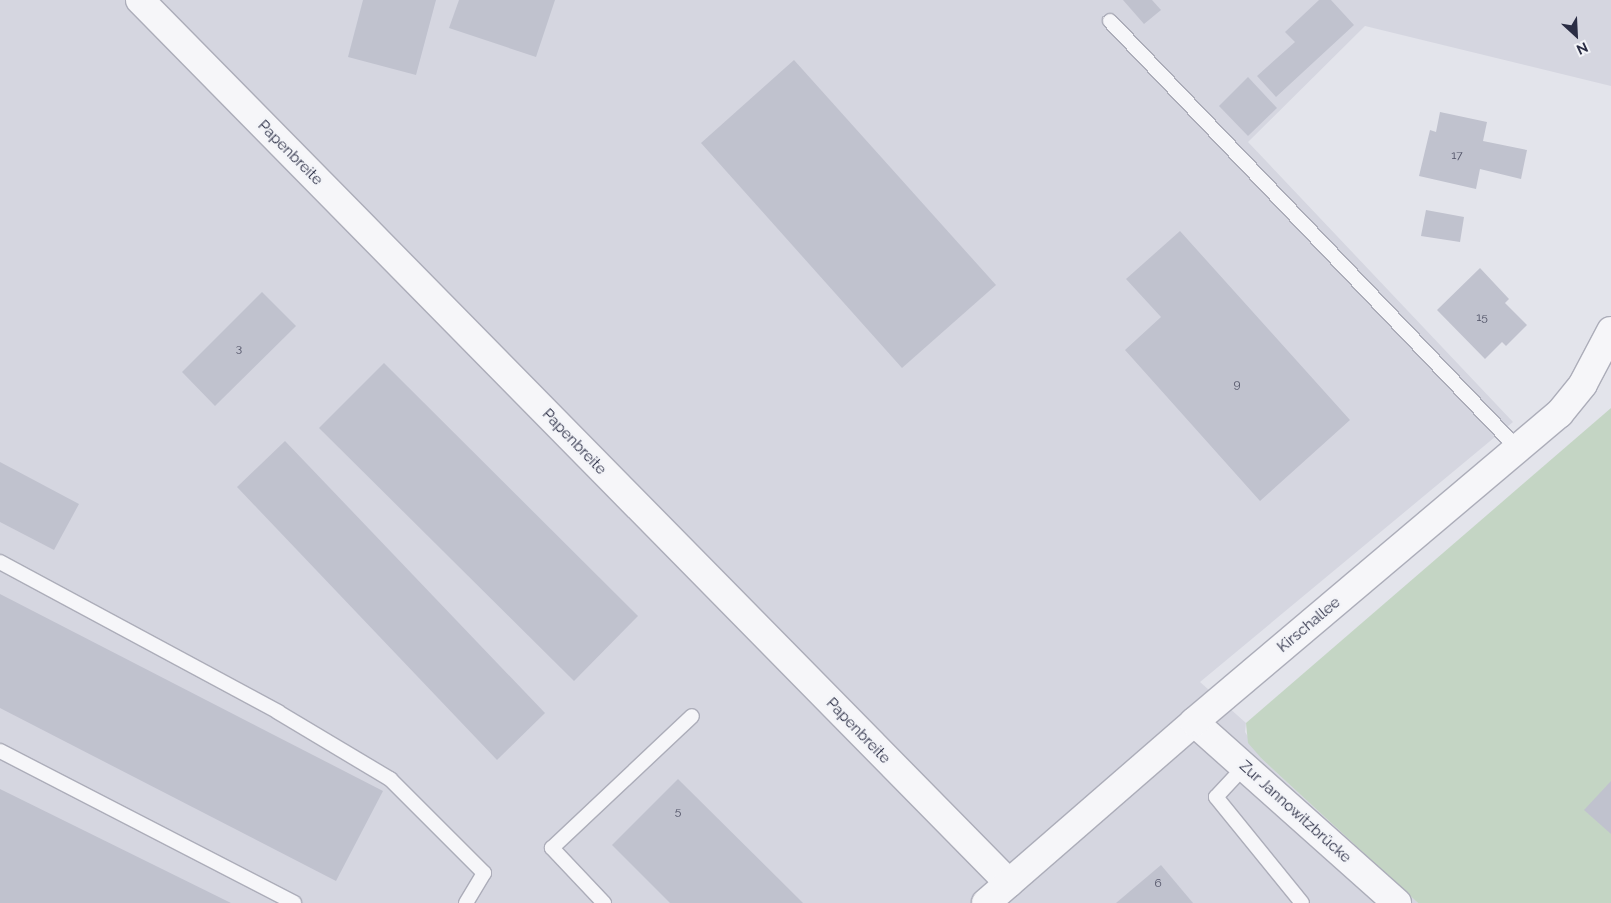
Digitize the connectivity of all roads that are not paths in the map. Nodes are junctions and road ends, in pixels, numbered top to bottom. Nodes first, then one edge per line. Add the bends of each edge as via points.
1 (140, 0) edge
2 (1110, 21) dead end
3 (1611, 331) edge
4 (1518, 449) junction
5 (0, 562) edge
6 (692, 716) dead end
7 (1194, 722) junction
8 (0, 751) edge
9 (1244, 766) junction
10 (1009, 883) junction
11 (294, 903) edge
12 (466, 903) edge
13 (604, 903) edge
14 (986, 903) edge
15 (1302, 903) edge
16 (1397, 903) edge

1 - 10 street, Papenbreite
2 - 4 lane
3 - 4 street, Kirschallee via 1577,391 1558,414
4 - 7 street, Kirschallee
5 - 12 lane via 278,712 390,779 484,873
6 - 13 lane via 552,848
7 - 9 street, Zur Jannowitzbrücke
7 - 10 street, Kirschallee
8 - 11 lane
9 - 15 lane via 1216,798
9 - 16 street, Zur Jannowitzbrücke
10 - 14 street, Kirschallee

